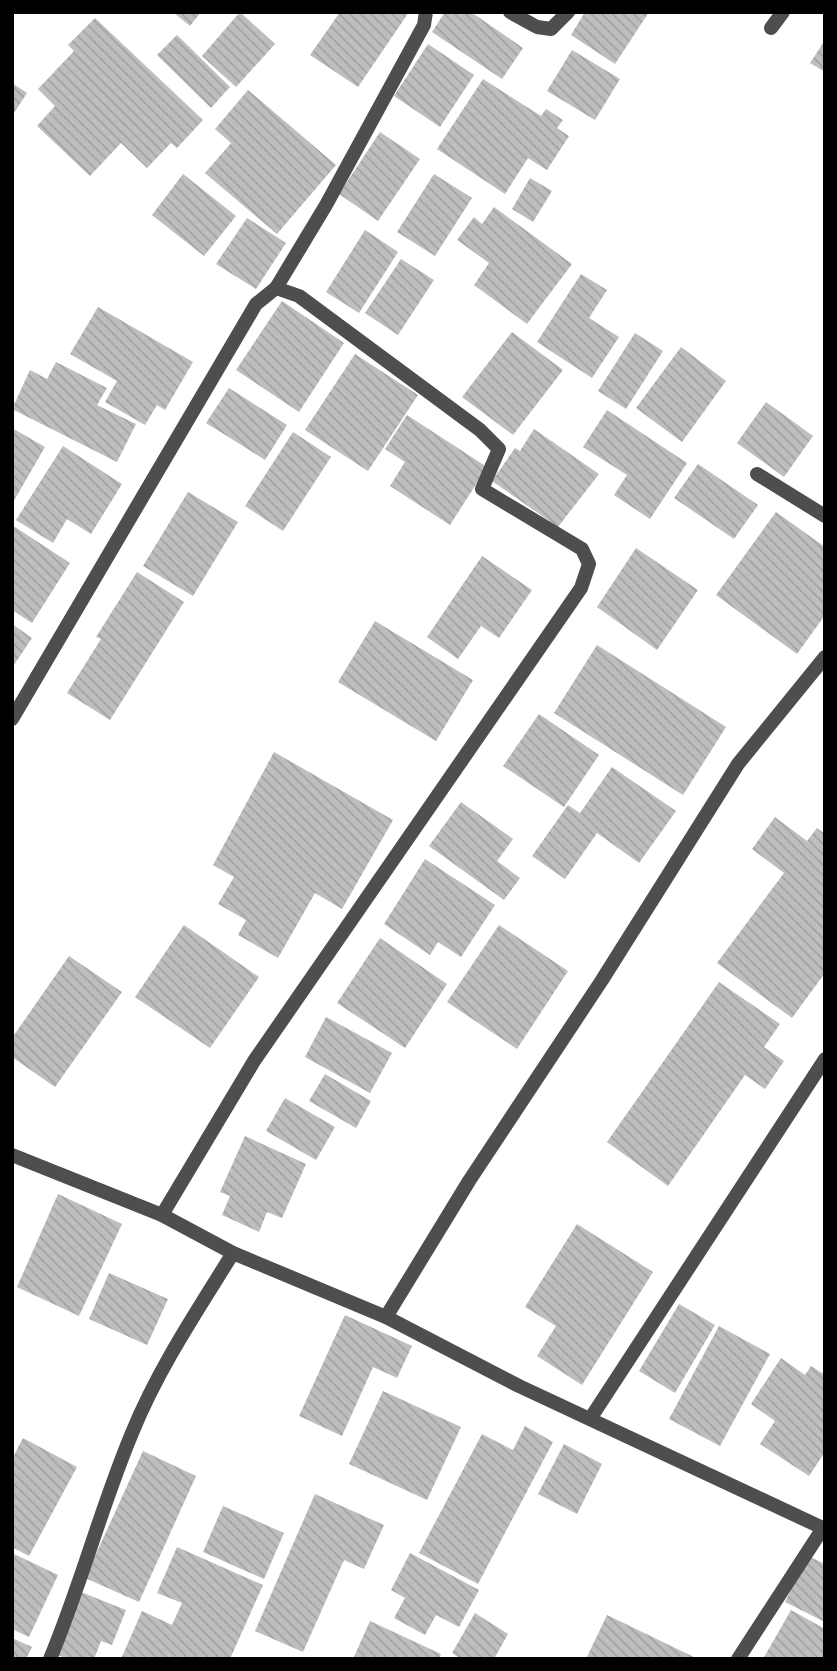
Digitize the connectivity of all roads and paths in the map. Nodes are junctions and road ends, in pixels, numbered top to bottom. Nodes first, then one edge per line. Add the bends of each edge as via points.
1 (426, 12) edge
2 (510, 12) edge
3 (568, 12) edge
4 (783, 12) edge
5 (771, 28) dead end
6 (276, 288) junction
7 (757, 474) dead end
8 (825, 516) edge
9 (825, 657) edge
10 (16, 702) edge
11 (12, 719) edge
12 (825, 1059) edge
13 (12, 1155) edge
14 (162, 1215) junction
15 (233, 1253) junction
16 (386, 1317) junction
17 (590, 1419) junction
18 (824, 1529) edge
19 (50, 1659) edge
20 (738, 1659) edge

1 - 6 street via 424,25
2 - 3 street via 537,27 551,29
4 - 5 street
6 - 10 street via 256,304
6 - 14 street via 299,296 480,430 499,449 482,489 582,549 589,564 581,588 254,1061
7 - 8 street
9 - 16 street via 738,764
10 - 11 street
12 - 17 street
13 - 14 street
14 - 15 street
15 - 16 street
15 - 19 street via 165,1364 131,1434
16 - 17 street
17 - 18 street
18 - 20 street

